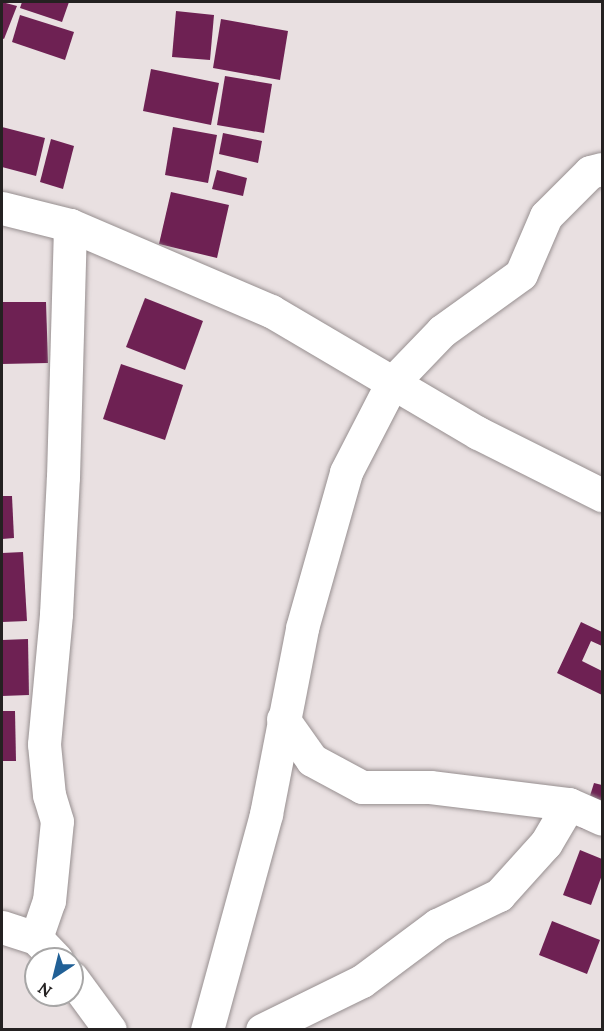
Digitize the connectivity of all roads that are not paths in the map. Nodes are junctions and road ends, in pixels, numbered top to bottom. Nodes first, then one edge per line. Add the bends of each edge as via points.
1 (603, 170) edge
2 (2, 208) edge
3 (70, 225) junction
4 (392, 383) junction
5 (603, 495) edge
6 (283, 719) junction
7 (569, 804) junction
8 (603, 819) edge
9 (2, 927) edge
10 (42, 947) edge
11 (46, 947) edge
12 (84, 994) edge
13 (110, 1029) edge
14 (207, 1029) edge
15 (262, 1029) edge

1 - 4 street via 590,172 546,216 521,274 442,331
2 - 3 street
3 - 4 street via 271,311
3 - 11 street via 62,500 44,744 49,795 57,821
4 - 5 street via 478,433
4 - 6 street via 346,472 302,628
6 - 7 street via 312,760 362,787 430,788
6 - 14 street via 266,814
7 - 8 street
7 - 15 street via 546,843 499,895 437,925 362,981
9 - 10 street
12 - 13 street

